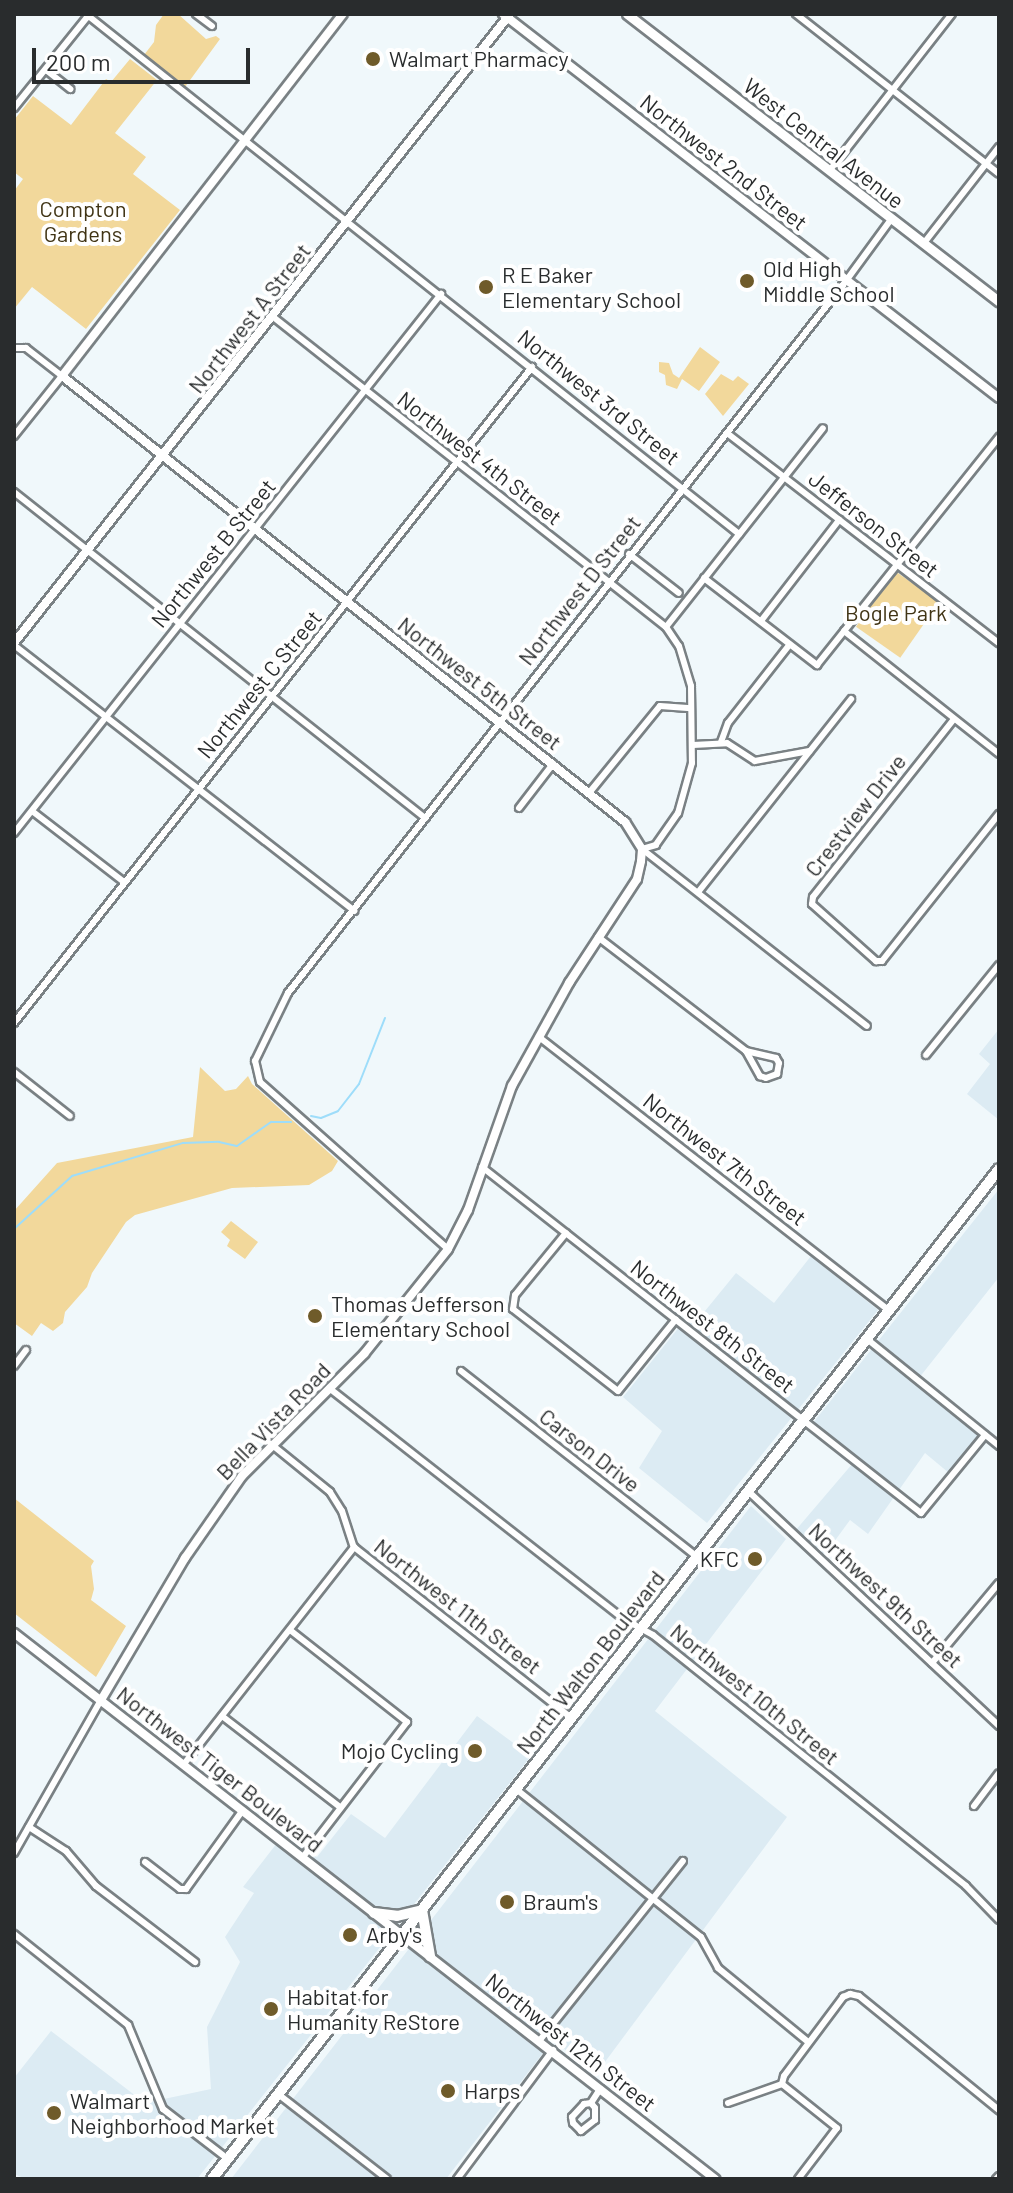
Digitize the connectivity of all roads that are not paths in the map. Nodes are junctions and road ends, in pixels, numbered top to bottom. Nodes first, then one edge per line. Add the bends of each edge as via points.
1 (196, 14) edge
2 (343, 14) edge
3 (627, 14) edge
4 (952, 14) edge
5 (88, 15) edge
6 (507, 15) edge
7 (801, 16) edge
8 (212, 26) dead end
9 (46, 70) junction
10 (70, 89) dead end
11 (892, 90) junction
12 (14, 108) edge
13 (246, 141) junction
14 (999, 147) edge
15 (986, 164) junction
16 (830, 170) junction
17 (999, 174) edge
18 (892, 218) junction
19 (348, 221) junction
20 (924, 243) junction
21 (847, 280) junction
22 (441, 294) junction
23 (999, 301) edge
24 (272, 316) junction
25 (14, 348) edge
26 (532, 367) junction
27 (62, 376) junction
28 (365, 390) junction
29 (999, 398) edge
30 (823, 428) dead end
31 (727, 433) junction
32 (14, 436) edge
33 (999, 437) edge
34 (164, 455) junction
35 (457, 463) junction
36 (784, 477) junction
37 (684, 488) junction
38 (14, 492) edge
39 (839, 520) junction
40 (256, 528) junction
41 (739, 534) junction
42 (88, 550) junction
43 (629, 554) junction
44 (896, 564) junction
45 (704, 578) junction
46 (607, 582) junction
47 (679, 593) dead end
48 (348, 601) junction
49 (761, 621) junction
50 (180, 624) junction
51 (666, 627) junction
52 (844, 631) junction
53 (999, 643) edge
54 (14, 644) edge
55 (790, 644) junction
56 (271, 696) junction
57 (851, 699) dead end
58 (691, 708) junction
59 (106, 717) junction
60 (954, 719) junction
61 (499, 722) junction
62 (721, 742) junction
63 (693, 745) junction
64 (809, 751) junction
65 (999, 754) edge
66 (553, 764) junction
67 (198, 789) junction
68 (589, 793) junction
69 (519, 808) dead end
70 (32, 811) junction
71 (999, 814) edge
72 (425, 818) junction
73 (14, 833) edge
74 (642, 849) junction
75 (124, 882) junction
76 (699, 891) junction
77 (354, 911) junction
78 (598, 937) junction
79 (999, 965) edge
80 (14, 1023) edge
81 (867, 1026) dead end
82 (538, 1037) junction
83 (746, 1051) junction
84 (926, 1055) dead end
85 (14, 1072) edge
86 (70, 1116) dead end
87 (482, 1167) junction
88 (999, 1169) edge
89 (566, 1233) junction
90 (448, 1249) junction
91 (889, 1310) junction
92 (676, 1319) junction
93 (867, 1339) junction
94 (26, 1350) dead end
95 (14, 1366) edge
96 (461, 1371) dead end
97 (329, 1388) junction
98 (804, 1419) junction
99 (985, 1435) junction
100 (271, 1444) junction
101 (999, 1446) edge
102 (748, 1491) junction
103 (354, 1547) junction
104 (697, 1557) junction
105 (999, 1583) edge
106 (641, 1629) junction
107 (290, 1630) junction
108 (14, 1633) edge
109 (932, 1663) junction
110 (101, 1700) junction
111 (222, 1716) junction
112 (571, 1718) junction
113 (999, 1726) edge
114 (184, 1764) junction
115 (999, 1773) edge
116 (516, 1789) junction
117 (974, 1806) dead end
118 (341, 1808) junction
119 (243, 1810) junction
120 (29, 1827) junction
121 (14, 1853) edge
122 (303, 1857) junction
123 (683, 1861) dead end
124 (145, 1862) dead end
125 (654, 1897) junction
126 (999, 1905) edge
127 (422, 1910) junction
128 (992, 1912) junction
129 (374, 1913) junction
130 (999, 1920) edge
131 (14, 1934) edge
132 (402, 1936) junction
133 (430, 1956) junction
134 (195, 1962) dead end
135 (540, 2040) junction
136 (807, 2041) junction
137 (553, 2050) junction
138 (782, 2084) junction
139 (600, 2089) junction
140 (278, 2094) junction
141 (999, 2096) edge
142 (591, 2103) junction
143 (728, 2103) dead end
144 (992, 2104) junction
145 (999, 2110) edge
146 (228, 2159) junction
147 (212, 2179) edge
148 (387, 2179) edge
149 (457, 2179) edge
150 (715, 2179) edge
151 (798, 2179) edge

1 - 8 street
2 - 13 street
3 - 16 main road, West Central Avenue
4 - 11 street
5 - 9 street
5 - 13 street, Northwest 3rd Street
6 - 19 street, Northwest A Street
6 - 21 street, Northwest 2nd Street
7 - 11 street
9 - 10 street
9 - 12 street
11 - 15 street
11 - 16 street
13 - 19 street, Northwest 3rd Street
13 - 27 street
14 - 15 street
15 - 17 street
15 - 20 street
16 - 18 main road, West Central Avenue
18 - 20 main road, West Central Avenue
18 - 21 street, Northwest D Street
19 - 22 street, Northwest 3rd Street
19 - 24 street, Northwest A Street
20 - 23 main road, West Central Avenue
21 - 29 street, Northwest 2nd Street
21 - 31 street, Northwest D Street
22 - 26 street, Northwest 3rd Street
22 - 28 street, Northwest B Street
24 - 28 street, Northwest 4th Street
24 - 34 street, Northwest A Street
25 - 27 street via 26,348
26 - 35 street, Northwest C Street
26 - 37 street, Northwest 3rd Street
27 - 32 street
27 - 34 street, Northwest 5th Street
28 - 35 street, Northwest 4th Street
28 - 40 street, Northwest B Street
30 - 36 street
31 - 36 street, Jefferson Street
31 - 37 street, Northwest D Street
33 - 44 street
34 - 40 street, Northwest 5th Street
34 - 42 street, Northwest A Street
35 - 46 street, Northwest 4th Street
35 - 48 street, Northwest C Street
36 - 39 street, Jefferson Street
36 - 41 street
37 - 41 street, Northwest 3rd Street
37 - 43 street, Northwest D Street
38 - 42 street
39 - 44 street, Jefferson Street
39 - 49 street
40 - 48 street, Northwest 5th Street
40 - 50 street, Northwest B Street
41 - 45 street
42 - 50 street
42 - 54 street, Northwest A Street
43 - 46 street, Northwest D Street
43 - 47 street
44 - 52 street
44 - 53 street, Jefferson Street
45 - 49 street
45 - 51 street
46 - 51 street, Northwest 4th Street
46 - 61 street, Northwest D Street
48 - 56 street, Northwest C Street
48 - 61 street, Northwest 5th Street
49 - 55 street
50 - 56 street
50 - 59 street, Northwest B Street
51 - 58 street via 688,671
52 - 55 street via 817,665
52 - 60 street
54 - 59 street
55 - 62 street via 728,723
56 - 67 street, Northwest C Street
56 - 72 street
57 - 64 street
58 - 63 street
58 - 68 street via 660,706
59 - 67 street
59 - 70 street, Northwest B Street
60 - 65 street
60 - 71 street, Crestview Drive via 812,904 882,961
61 - 66 street, Northwest 5th Street
61 - 72 street, Northwest D Street
62 - 63 street
62 - 64 street via 755,761
63 - 74 street via 678,813 656,845
64 - 76 street
66 - 68 street, Northwest 5th Street
66 - 69 street
67 - 75 street, Northwest C Street
67 - 77 street
68 - 74 street, Northwest 5th Street via 625,822
70 - 73 street, Northwest B Street
70 - 75 street
72 - 77 street, Northwest D Street
74 - 76 street, Northwest 5th Street
74 - 78 street, Bella Vista Road via 637,879
75 - 80 street, Northwest C Street
76 - 81 street, Northwest 5th Street
77 - 90 street, Northwest D Street via 288,993 255,1070 260,1082
78 - 82 street, Bella Vista Road
78 - 83 street
79 - 84 street
82 - 87 street, Bella Vista Road via 512,1086
82 - 91 street, Northwest 7th Street
83 - 83 street via 760,1076 777,1074 776,1058
85 - 86 street
87 - 89 street, Northwest 8th Street
87 - 90 street, Bella Vista Road
88 - 91 main road, North Walton Boulevard
89 - 92 street, Northwest 8th Street
89 - 92 street via 515,1295 513,1309 618,1391
90 - 97 street, Bella Vista Road via 364,1354
91 - 93 main road, North Walton Boulevard
92 - 98 street, Northwest 8th Street
93 - 98 main road, North Walton Boulevard
93 - 99 street
94 - 95 street
96 - 104 street, Carson Drive
97 - 100 street, Bella Vista Road
97 - 106 street, Northwest 10th Street
98 - 99 street, Northwest 8th Street via 921,1513
98 - 102 main road, North Walton Boulevard
99 - 101 street
100 - 103 street, Northwest 11th Street via 330,1492
100 - 110 street, Bella Vista Road via 208,1523
102 - 104 main road, North Walton Boulevard
102 - 109 street, Northwest 9th Street
103 - 107 street
103 - 112 street, Northwest 11th Street
104 - 106 main road, North Walton Boulevard
105 - 109 street
106 - 112 main road, North Walton Boulevard
106 - 128 street, Northwest 10th Street
107 - 111 street
107 - 118 street via 407,1722
108 - 110 street, Northwest Tiger Boulevard
109 - 113 street, Northwest 9th Street
110 - 114 street, Northwest Tiger Boulevard
110 - 120 street, Bella Vista Road
111 - 114 street
111 - 118 street
112 - 116 main road, North Walton Boulevard
114 - 119 street, Northwest Tiger Boulevard
115 - 117 street
116 - 125 street
116 - 127 main road, North Walton Boulevard
118 - 122 street
119 - 122 street, Northwest Tiger Boulevard
119 - 124 street via 186,1889
120 - 121 street, Bella Vista Road
120 - 134 street via 66,1851 96,1886
122 - 129 street, Northwest Tiger Boulevard
123 - 125 street
125 - 135 street
125 - 136 street via 701,1937 718,1968
126 - 128 street
127 - 129 main road via 391,1917
127 - 132 main road, North Walton Boulevard
127 - 133 main road
128 - 130 street, Northwest 10th Street
129 - 132 street, Northwest Tiger Boulevard
131 - 146 street via 128,2025 163,2109
132 - 133 street, Northwest 12th Street
132 - 140 main road, North Walton Boulevard
133 - 135 street, Northwest 12th Street
135 - 137 street, Northwest 12th Street
136 - 138 street
136 - 144 street via 843,1997 859,1996
137 - 139 street, Northwest 12th Street
137 - 149 street
138 - 143 street
138 - 151 street via 837,2128
139 - 142 street
139 - 150 street, Northwest 12th Street
140 - 146 main road, North Walton Boulevard
140 - 148 street
141 - 144 street
142 - 142 street via 572,2117 581,2131 595,2120
144 - 145 street
146 - 147 main road, North Walton Boulevard

